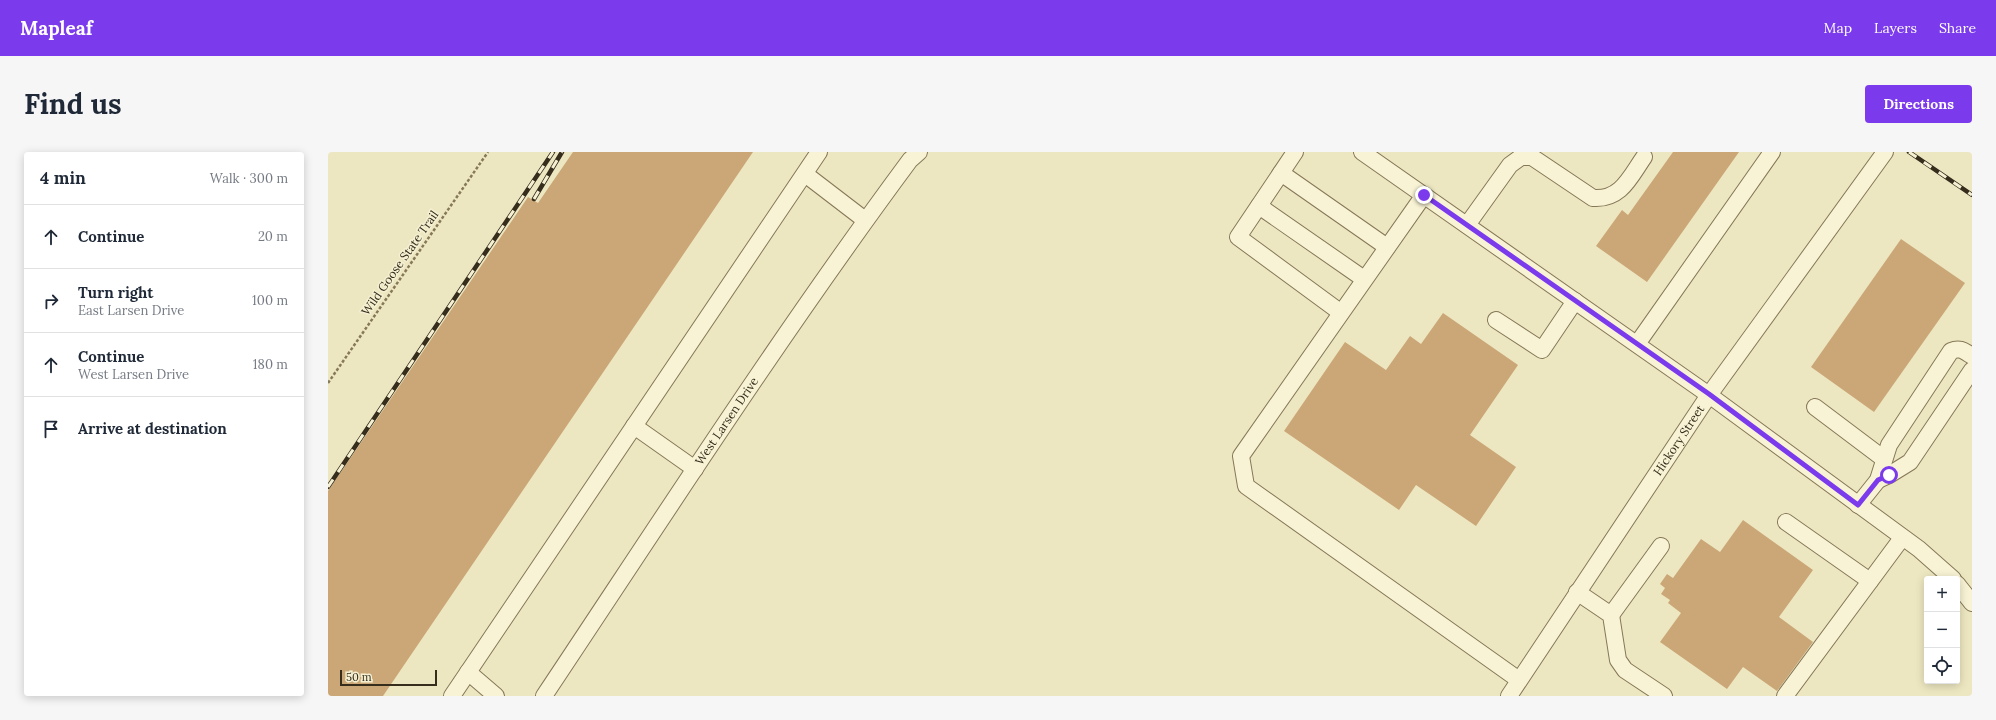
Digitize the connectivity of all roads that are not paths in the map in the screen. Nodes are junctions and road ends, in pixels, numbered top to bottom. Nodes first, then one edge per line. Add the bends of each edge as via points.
1 (819, 152) edge
2 (919, 152) edge
3 (1295, 152) edge
4 (1362, 152) edge
5 (1772, 152) edge
6 (1885, 152) edge
7 (1522, 155) edge
8 (1644, 157) dead end
9 (1281, 173) junction
10 (805, 174) junction
11 (1424, 195) junction
12 (1259, 206) junction
13 (865, 220) junction
14 (1467, 226) junction
15 (1387, 247) junction
16 (1364, 279) junction
17 (1575, 301) junction
18 (1340, 312) junction
19 (1496, 320) dead end
20 (1637, 344) junction
21 (1972, 356) edge
22 (1972, 370) edge
23 (1709, 394) junction
24 (1815, 407) dead end
25 (634, 426) junction
26 (1884, 459) junction
27 (695, 470) junction
28 (1878, 480) junction
29 (1858, 505) junction
30 (1786, 522) dead end
31 (1902, 538) junction
32 (1661, 546) dead end
33 (1949, 576) edge
34 (1870, 582) junction
35 (1960, 588) edge
36 (1577, 592) junction
37 (1972, 604) edge
38 (1610, 615) junction
39 (468, 672) junction
40 (1519, 680) junction
41 (452, 696) edge
42 (496, 696) edge
43 (544, 696) edge
44 (1509, 696) edge
45 (1664, 696) edge
46 (1785, 696) edge

1 - 10 street
2 - 13 street, West Larsen Drive via 910,160
3 - 9 street
4 - 11 street
5 - 20 street
6 - 23 street, Hickory Street
7 - 8 street via 1532,157 1593,198 1602,199 1621,190
7 - 14 street via 1510,165
9 - 12 street
9 - 15 street
10 - 13 street
10 - 25 street
11 - 14 street
11 - 15 street
12 - 16 street
12 - 18 street via 1238,237
13 - 27 street, West Larsen Drive
14 - 17 street
15 - 16 street
16 - 18 street
17 - 19 street via 1542,350
17 - 20 street
18 - 40 street via 1241,456 1246,486
20 - 23 street
21 - 26 street via 1957,348 1951,351 1889,445
22 - 28 street via 1910,462
23 - 29 street
23 - 36 street, Hickory Street
24 - 26 street
25 - 27 street
25 - 39 street
26 - 28 street
27 - 43 street, West Larsen Drive
28 - 29 street
29 - 31 street
30 - 34 street
31 - 33 street
31 - 34 street
32 - 38 street
34 - 46 street
35 - 37 street
36 - 38 street
36 - 40 street, Hickory Street
38 - 45 street via 1618,660 1625,670
39 - 41 street
39 - 42 street
40 - 44 street, Hickory Street

